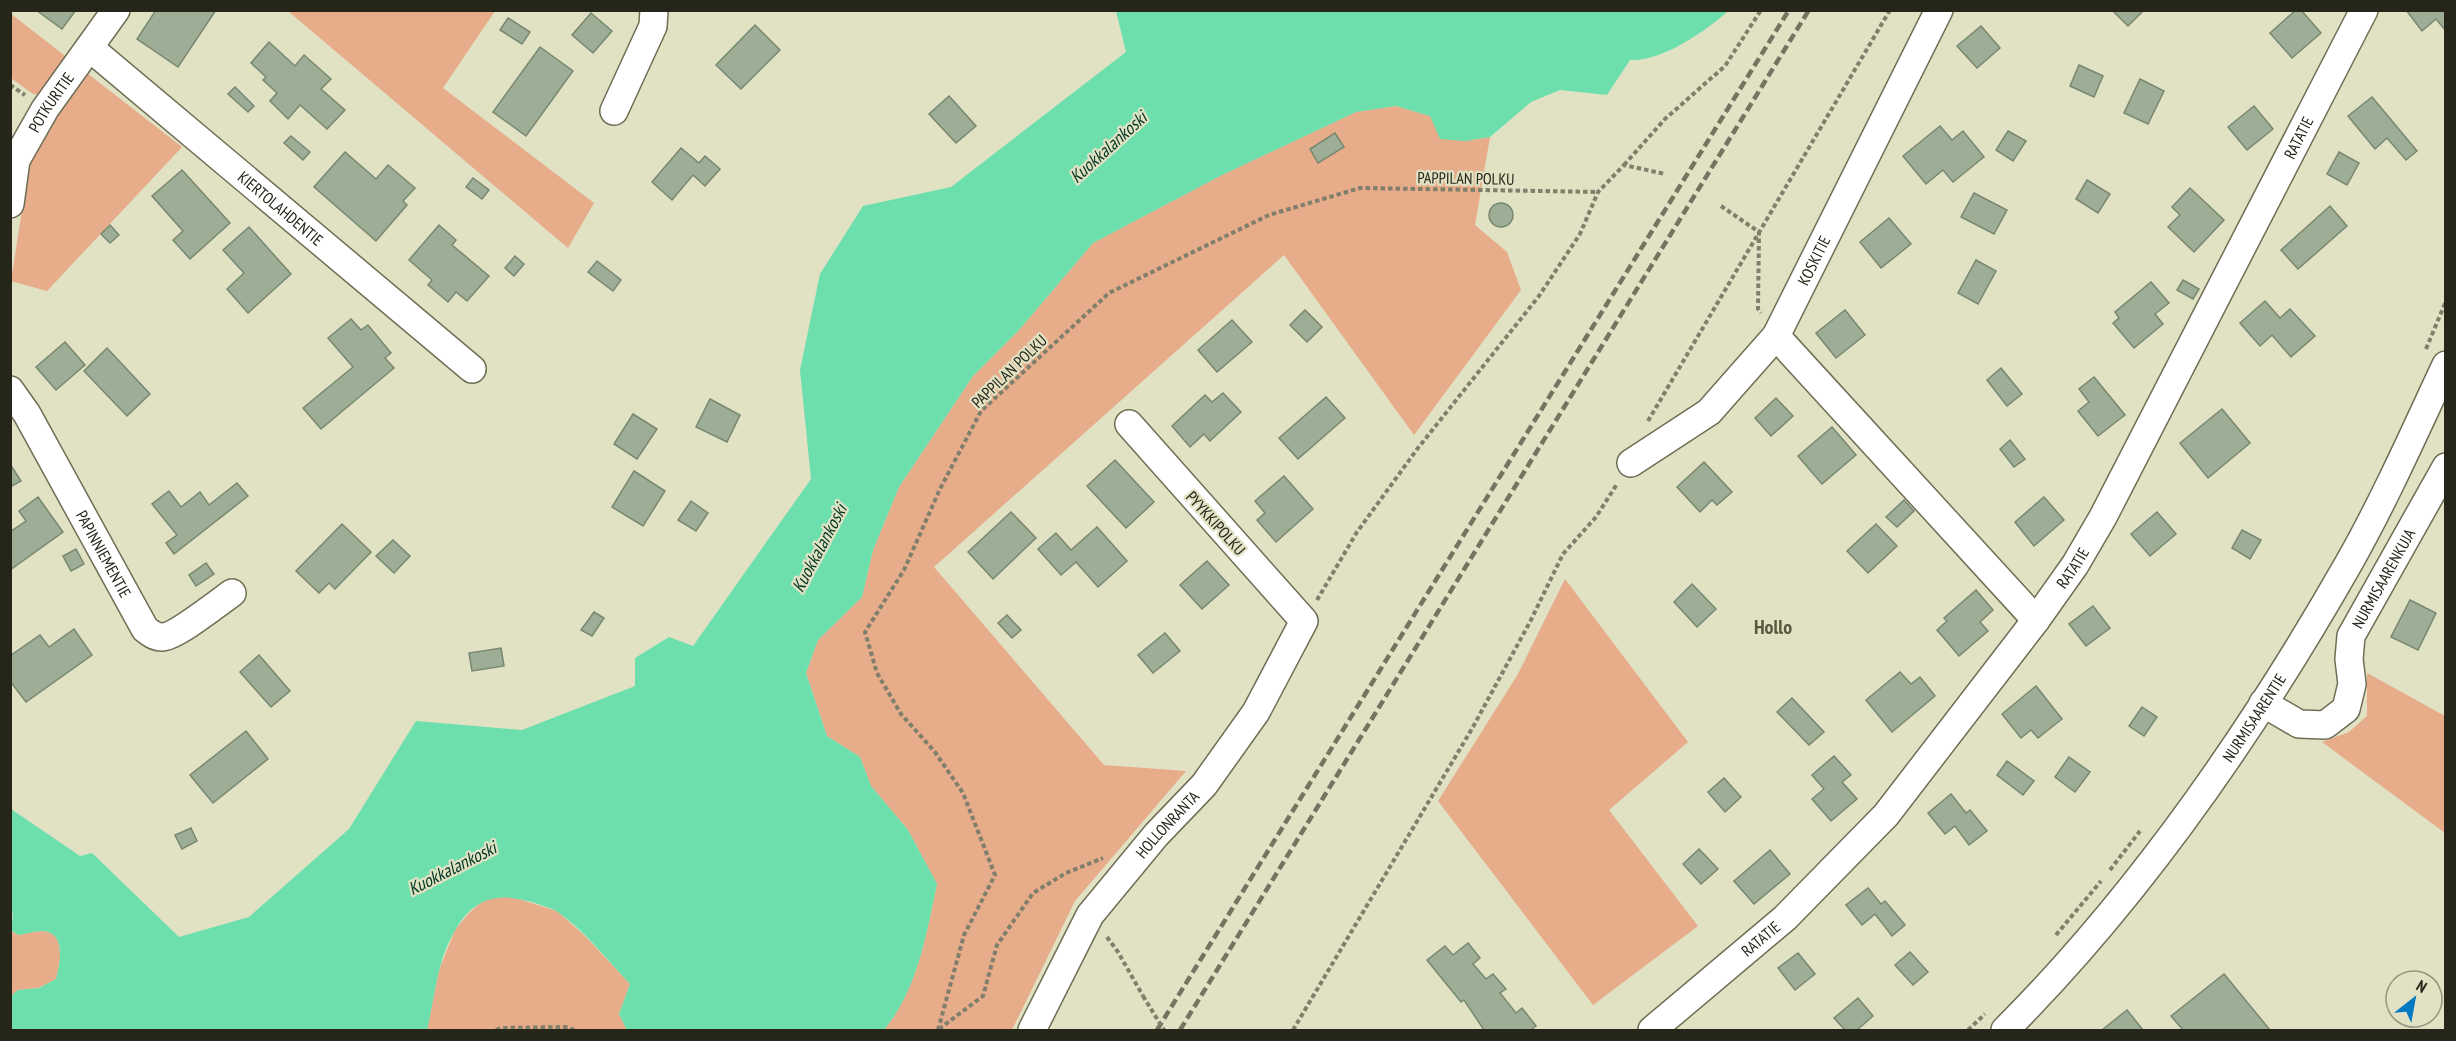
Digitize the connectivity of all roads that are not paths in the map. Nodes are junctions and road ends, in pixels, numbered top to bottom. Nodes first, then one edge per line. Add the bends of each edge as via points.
1 (116, 10) edge
2 (654, 10) edge
3 (1939, 10) edge
4 (2364, 10) edge
5 (90, 48) junction
6 (614, 111) dead end
7 (10, 204) edge
8 (1776, 336) junction
9 (2435, 360) edge
10 (472, 369) dead end
11 (10, 390) edge
12 (1129, 424) dead end
13 (1631, 463) road end
14 (2445, 467) edge
15 (231, 593) dead end
16 (2036, 620) junction
17 (1304, 621) joint
18 (2263, 703) junction
19 (1032, 1030) edge
20 (1652, 1030) edge
21 (2005, 1030) edge

1 - 5 street, POTKURITIE
2 - 6 street via 653,26
3 - 8 street, KOSKITIE
4 - 16 street, RATATIE via 2103,516 2075,566
5 - 7 street, POTKURITIE via 45,109 16,160
5 - 10 street, KIERTOLAHDENTIE
8 - 13 street, KOSKITIE via 1709,412
8 - 16 street
9 - 18 street, NURMISAARENTIE via 2401,462 2350,560
11 - 15 street, PAPINNIEMENTIE via 145,629 164,638
12 - 17 street, PYYKKIPOLKU
14 - 18 street, NURMISAARENKUJA via 2352,636 2352,684 2346,709 2325,725 2299,724
16 - 20 street, RATATIE via 1886,815 1785,918
17 - 19 street, HOLLONRANTA via 1256,712 1204,785 1156,835 1090,915
18 - 21 street, NURMISAARENTIE via 2203,793 2124,897

